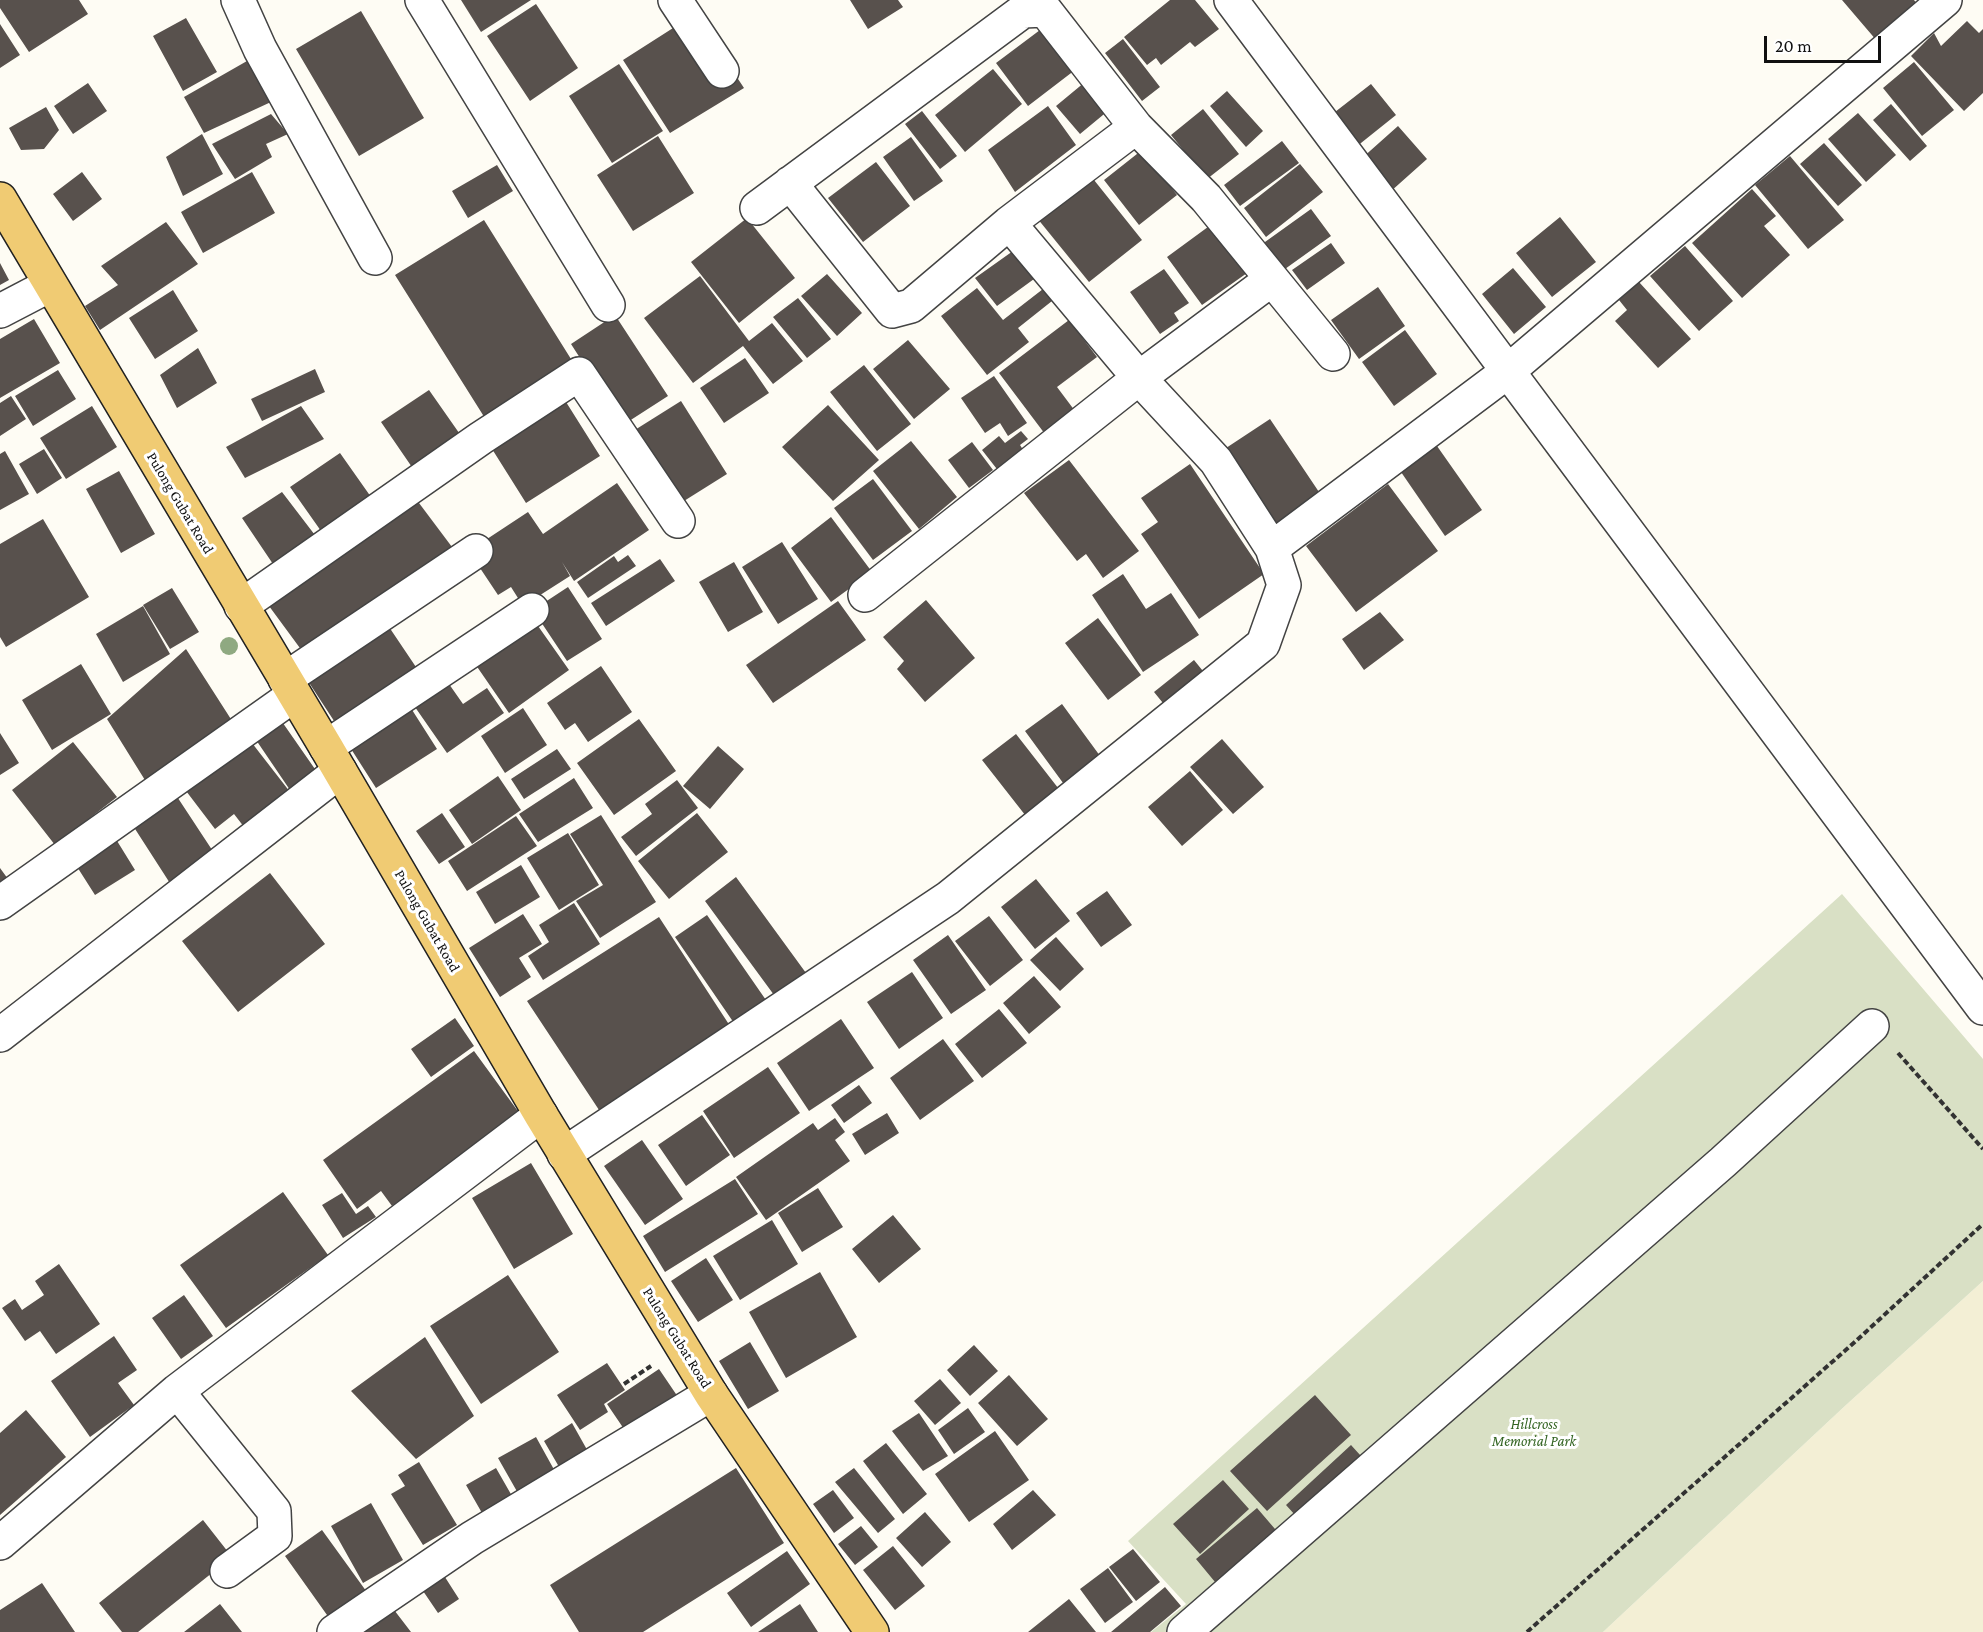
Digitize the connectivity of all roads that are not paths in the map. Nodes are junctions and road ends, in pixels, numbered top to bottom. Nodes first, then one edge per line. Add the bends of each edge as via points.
1 (237, 0) edge
2 (422, 0) edge
3 (675, 0) edge
4 (1231, 0) edge
5 (1945, 0) edge
6 (722, 71) dead end
7 (1136, 127) junction
8 (790, 183) junction
9 (0, 199) edge
10 (757, 208) dead end
11 (1009, 223) junction
12 (375, 258) dead end
13 (1272, 279) junction
14 (50, 285) junction
15 (608, 305) dead end
16 (0, 311) edge
17 (1333, 354) dead end
18 (1507, 372) junction
19 (1139, 378) junction
20 (678, 522) dead end
21 (1272, 548) junction
22 (476, 551) dead end
23 (865, 595) dead end
24 (241, 606) junction
25 (532, 610) dead end
26 (290, 687) junction
27 (333, 759) junction
28 (0, 903) edge
29 (1983, 1008) edge
30 (1872, 1026) road end
31 (0, 1035) edge
32 (541, 1115) junction
33 (564, 1154) junction
34 (177, 1391) junction
35 (711, 1394) junction
36 (0, 1543) edge
37 (227, 1571) dead end
38 (334, 1632) edge
39 (872, 1632) edge
40 (1184, 1632) edge

1 - 12 street
2 - 15 street
3 - 6 street
4 - 18 street
5 - 18 street
7 - 8 street via 1046,10 1023,11
7 - 11 street
7 - 13 street via 1206,198
8 - 10 street
8 - 11 street via 892,311 911,306
9 - 14 main road, Pulong Gubat Road
11 - 19 street
13 - 17 street
13 - 19 street
14 - 16 street
14 - 24 main road, Pulong Gubat Road
18 - 21 street
18 - 29 street
19 - 21 street via 1216,461
19 - 23 street
20 - 24 street via 579,374
21 - 33 street via 1284,585 1263,644 948,898
22 - 26 street
24 - 26 main road, Pulong Gubat Road
25 - 27 street
26 - 27 main road, Pulong Gubat Road
26 - 28 street
27 - 31 street
27 - 32 main road, Pulong Gubat Road
30 - 40 street via 1723,1162
32 - 33 main road, Pulong Gubat Road
32 - 34 street
33 - 35 main road, Pulong Gubat Road
34 - 36 street
34 - 37 street via 274,1511 275,1536
35 - 38 street via 472,1538
35 - 39 main road, Pulong Gubat Road

